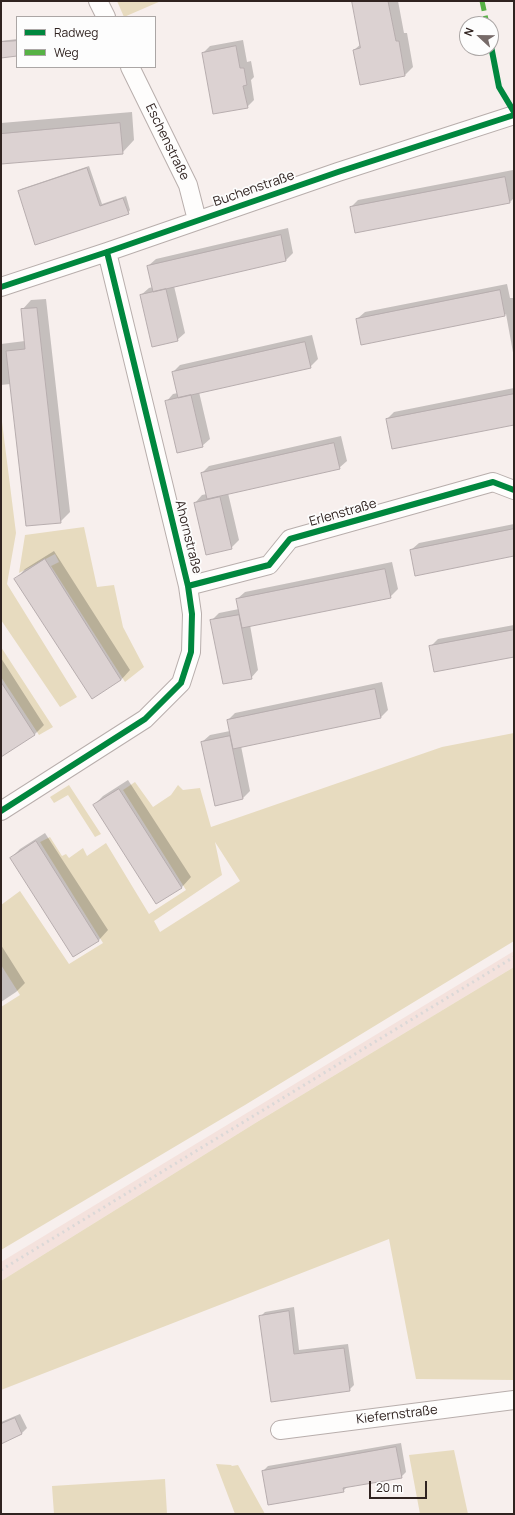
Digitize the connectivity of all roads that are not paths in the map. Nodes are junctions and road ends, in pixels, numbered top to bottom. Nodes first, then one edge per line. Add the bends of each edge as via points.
1 (98, 1) edge
2 (106, 16) edge
3 (130, 68) edge
4 (514, 115) edge
5 (197, 220) junction
6 (107, 252) junction
7 (1, 287) edge
8 (514, 490) edge
9 (188, 586) junction
10 (1, 811) edge
11 (514, 1400) edge
12 (280, 1430) dead end

1 - 2 street
3 - 5 street, Eschenstraße via 188,185
4 - 5 street, Buchenstraße
5 - 6 street, Buchenstraße
6 - 7 street, Buchenstraße
6 - 9 street, Ahornstraße
8 - 9 street, Erlenstraße via 494,482 290,539 269,565
9 - 10 street, Ahornstraße via 192,614 191,652 181,683 145,719
11 - 12 street, Kiefernstraße

